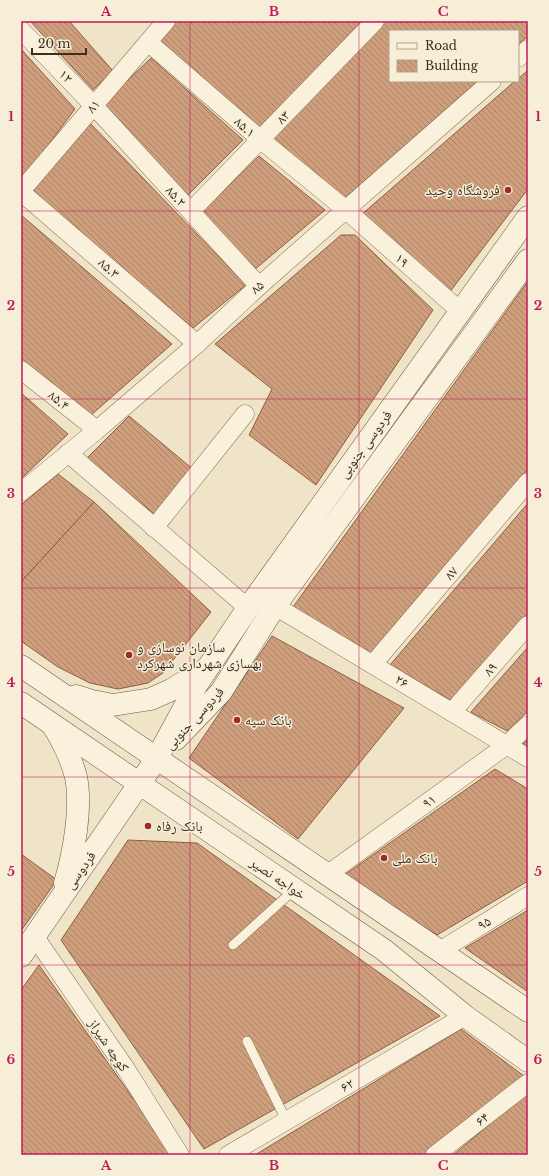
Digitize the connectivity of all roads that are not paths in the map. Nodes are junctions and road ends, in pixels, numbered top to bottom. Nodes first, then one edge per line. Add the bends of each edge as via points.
1 (166, 21) edge
2 (375, 21) edge
3 (21, 30) edge
4 (148, 42) junction
5 (528, 49) edge
6 (519, 57) edge
7 (491, 82) edge
8 (94, 106) junction
9 (261, 140) junction
10 (21, 191) edge
11 (345, 209) junction
12 (191, 211) junction
13 (528, 217) edge
14 (528, 260) edge
15 (259, 286) junction
16 (460, 311) junction
17 (196, 344) junction
18 (21, 370) edge
19 (245, 414) dead end
20 (97, 430) junction
21 (68, 453) junction
22 (528, 482) edge
23 (21, 492) edge
24 (154, 528) junction
25 (275, 606) junction
26 (248, 608) junction
27 (528, 625) edge
28 (373, 664) junction
29 (21, 666) edge
30 (208, 667) junction
31 (58, 691) junction
32 (21, 703) edge
33 (452, 712) junction
34 (52, 723) junction
35 (528, 725) edge
36 (507, 745) junction
37 (157, 758) junction
38 (528, 758) edge
39 (140, 783) junction
40 (328, 874) junction
41 (295, 889) junction
42 (62, 896) junction
43 (528, 896) edge
44 (35, 937) junction
45 (233, 945) dead end
46 (440, 951) junction
47 (21, 956) edge
48 (528, 1010) edge
49 (465, 1016) junction
50 (247, 1041) dead end
51 (528, 1061) edge
52 (528, 1083) edge
53 (286, 1120) junction
54 (180, 1155) edge
55 (228, 1155) edge
56 (436, 1155) edge

1 - 4 street, ۸۱
2 - 9 street, ۸۳
3 - 8 street, ۱۲
4 - 8 street, ۸۱
4 - 9 street, ۸۵.۱
5 - 6 street
7 - 11 street, ۸۵
8 - 10 street, ۸۱
8 - 12 street, ۸۵.۲
9 - 11 street, ۸۵.۱
9 - 12 street, ۸۳
10 - 17 street, ۸۵.۳
11 - 15 street, ۸۵
11 - 16 street, ۱۹
12 - 15 street, ۸۵.۲
13 - 16 main road, فردوسی جنوبی
14 - 25 main road, فردوسی جنوبی
15 - 17 street, ۸۵
16 - 26 main road, فردوسی جنوبی
17 - 20 street, ۸۵
18 - 20 street, ۸۵.۴
19 - 24 street
20 - 21 street, ۸۵
21 - 23 street, ۸۵
21 - 24 street
22 - 28 street, ۸۷
24 - 26 street
25 - 28 street, ۲۶
25 - 37 main road, فردوسی جنوبی via 220,692
26 - 30 main road, فردوسی جنوبی
27 - 33 street, ۸۹
28 - 33 street, ۲۶
29 - 31 main road
30 - 31 main road via 151,699 113,705
30 - 37 main road, فردوسی جنوبی
31 - 37 main road
32 - 34 main road, خواجه نصیر
33 - 36 street, ۲۶
34 - 39 main road, خواجه نصیر
34 - 42 main road via 62,740 76,776 77,820 70,868
35 - 36 street, ۹۱
36 - 38 street, ۲۶
36 - 40 street, ۹۱
37 - 39 main road, فردوسی
37 - 40 main road
39 - 41 main road, خواجه نصیر
39 - 42 main road, فردوسی
40 - 46 main road
41 - 45 lane
41 - 49 main road, خواجه نصیر via 384,950
42 - 44 main road, فردوسی
43 - 46 street, ۹۵
44 - 47 main road, فردوسی
44 - 54 street, کوچه شیراز via 126,1068
46 - 48 main road
49 - 51 main road, خواجه نصیر
49 - 53 street, ۶۲
50 - 53 lane
52 - 56 street, ۶۴
53 - 55 street, ۶۲

